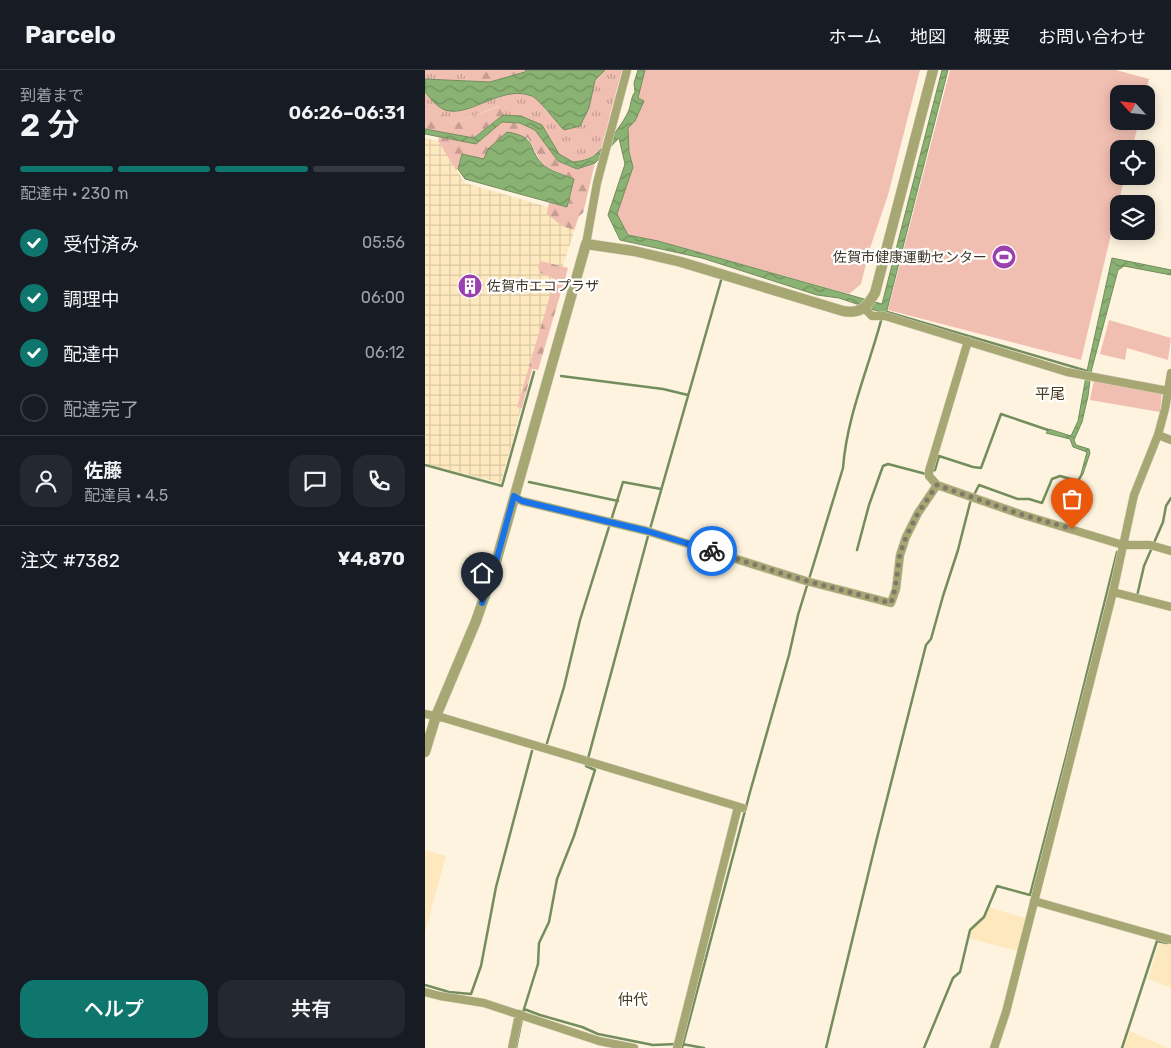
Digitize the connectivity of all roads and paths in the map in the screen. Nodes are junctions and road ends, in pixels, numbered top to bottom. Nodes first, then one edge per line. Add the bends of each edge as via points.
1 (627, 70) edge
2 (933, 70) edge
3 (586, 244) junction
4 (864, 308) junction
5 (968, 340) junction
6 (1171, 373) edge
7 (1168, 391) junction
8 (1157, 436) junction
9 (1171, 440) edge
10 (937, 485) junction
11 (514, 496) junction
12 (1123, 545) junction
13 (1171, 551) edge
14 (1113, 592) junction
15 (1171, 607) edge
16 (425, 714) edge
17 (436, 716) junction
18 (425, 752) edge
19 (1034, 902) junction
20 (1171, 940) edge
21 (425, 992) edge
22 (522, 1015) junction
23 (678, 1045) edge
24 (512, 1048) edge
25 (634, 1048) edge
26 (994, 1048) edge

1 - 3 street via 597,183
2 - 4 street via 873,297
3 - 4 street via 681,262 843,311 853,313
3 - 11 street
4 - 5 street via 872,316 883,316
5 - 7 street via 1088,376
5 - 10 street via 929,473
6 - 7 street
7 - 8 street
8 - 9 street
8 - 12 street via 1135,495
10 - 11 street via 906,537 891,603 650,532 522,501
10 - 12 street
11 - 17 street via 476,620
12 - 13 street via 1153,546
12 - 14 street
14 - 15 street
14 - 19 street
16 - 17 street
17 - 18 street
17 - 23 street via 740,807
19 - 20 street
19 - 26 street
21 - 22 street via 485,1003
22 - 24 street
22 - 25 street via 599,1041

